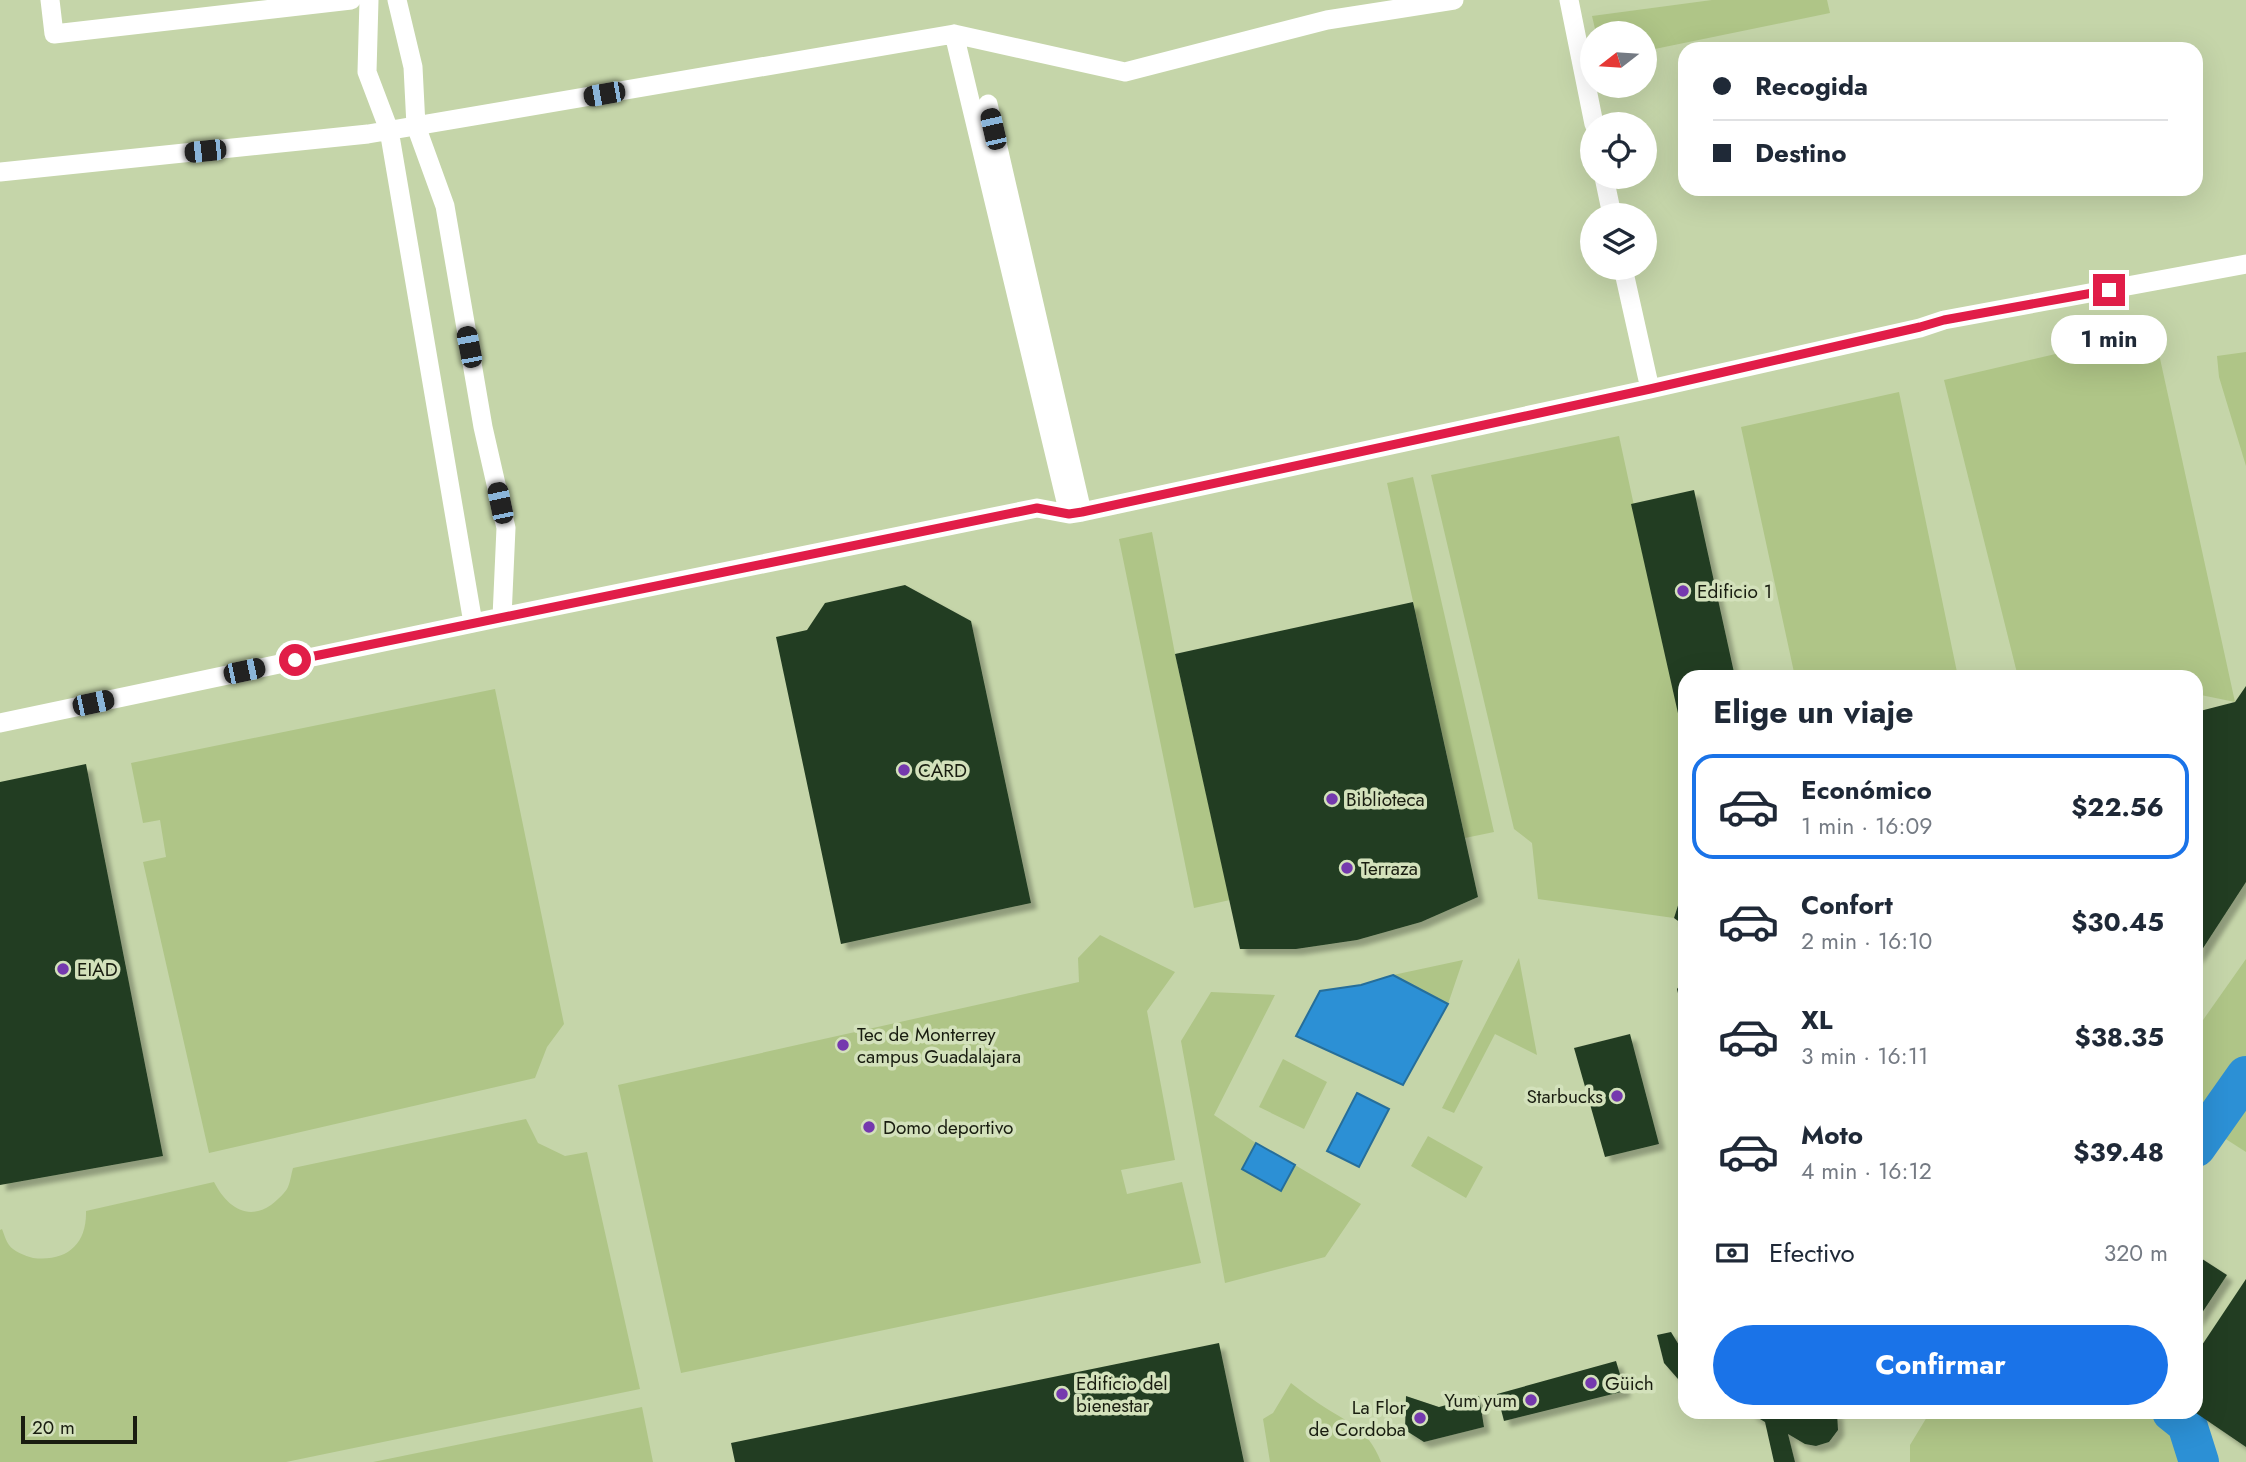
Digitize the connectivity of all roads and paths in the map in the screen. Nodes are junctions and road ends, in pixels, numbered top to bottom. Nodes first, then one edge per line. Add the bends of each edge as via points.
1 (50, 0) edge
2 (351, 0) edge
3 (369, 0) edge
4 (397, 0) edge
5 (1454, 0) edge
6 (1569, 0) edge
7 (954, 34) junction
8 (988, 104) dead end
9 (1592, 112) edge
10 (416, 126) junction
11 (389, 131) junction
12 (0, 172) edge
13 (2246, 264) edge
14 (1626, 280) edge
15 (1650, 389) junction
16 (1075, 513) junction
17 (502, 617) junction
18 (473, 623) junction
19 (0, 723) edge

1 - 2 lane via 54,34
3 - 11 lane via 368,72
4 - 10 lane via 413,67
5 - 7 lane via 1333,19 1125,72
6 - 9 lane
7 - 10 lane
7 - 16 lane
8 - 16 lane
10 - 11 lane
10 - 17 lane via 444,206 506,528
11 - 12 lane
11 - 18 lane
13 - 15 lane via 1944,320
14 - 15 lane
15 - 16 lane
16 - 17 lane via 1037,508
17 - 18 lane
18 - 19 lane

